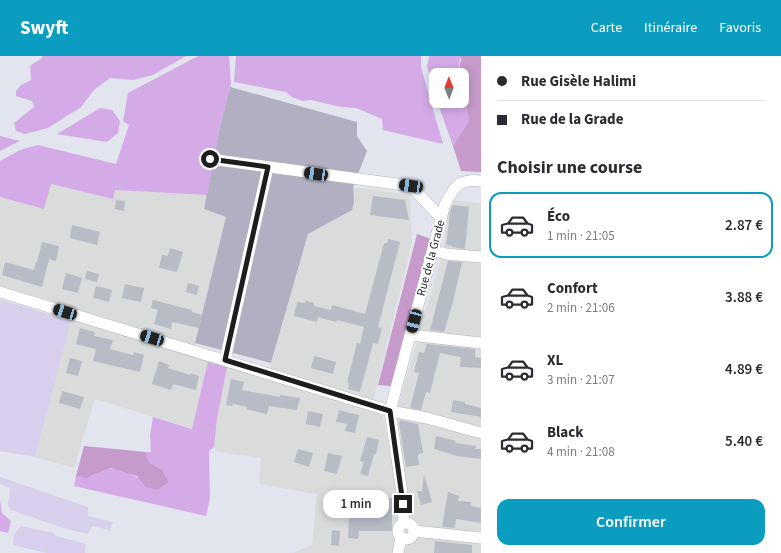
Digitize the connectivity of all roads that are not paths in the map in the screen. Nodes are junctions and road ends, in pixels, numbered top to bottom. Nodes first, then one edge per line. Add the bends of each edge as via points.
1 (210, 159) dead end
2 (268, 167) junction
3 (481, 181) edge
4 (441, 218) junction
5 (433, 250) junction
6 (481, 257) edge
7 (0, 292) edge
8 (411, 335) junction
9 (481, 343) edge
10 (225, 360) junction
11 (390, 411) junction
12 (481, 434) edge
13 (404, 523) junction
14 (414, 531) junction
15 (401, 538) junction
16 (481, 538) edge
17 (398, 553) edge

1 - 2 street
2 - 4 street via 411,186
2 - 10 street
3 - 4 street, Rue de la Grade via 470,180 461,183 452,191
4 - 5 street, Rue de la Grade
5 - 6 street via 446,254
5 - 8 street, Rue de la Grade
7 - 10 street
8 - 9 street
8 - 11 street, Rue de la Grade
10 - 11 street
11 - 12 street via 427,418
11 - 13 street, Rue de la Grade
13 - 14 street via 412,525
13 - 15 street via 398,529
14 - 15 street via 411,537
14 - 16 street
15 - 17 street

